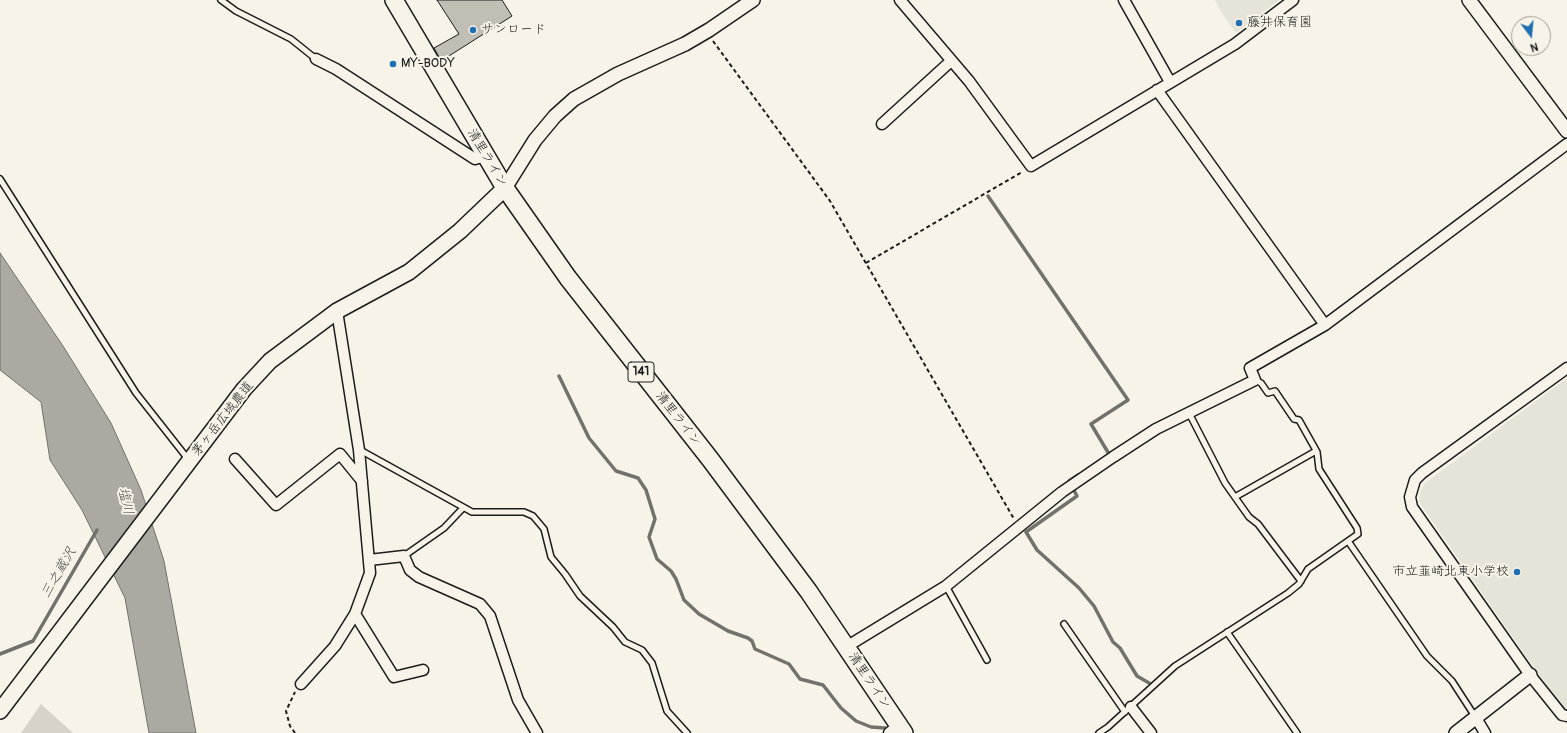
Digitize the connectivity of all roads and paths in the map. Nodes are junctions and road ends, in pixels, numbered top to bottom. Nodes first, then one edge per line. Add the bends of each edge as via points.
1 (221, 0) edge
2 (394, 0) edge
3 (753, 0) edge
4 (900, 0) edge
5 (1124, 0) edge
6 (1293, 0) edge
7 (1469, 0) edge
8 (706, 32) junction
9 (316, 59) joint
10 (951, 61) junction
11 (1170, 82) junction
12 (1157, 90) junction
13 (882, 124) dead end
14 (1567, 131) edge
15 (1567, 144) edge
16 (486, 156) junction
17 (1031, 166) junction
18 (0, 179) edge
19 (505, 188) junction
20 (866, 263) junction
21 (337, 312) junction
22 (1325, 325) junction
23 (1567, 368) edge
24 (1255, 380) junction
25 (1189, 413) junction
26 (359, 450) junction
27 (1316, 451) junction
28 (235, 459) dead end
29 (188, 464) junction
30 (362, 481) junction
31 (1235, 497) junction
32 (463, 508) junction
33 (1019, 528) junction
34 (1348, 541) junction
35 (404, 556) junction
36 (369, 560) junction
37 (1301, 581) junction
38 (946, 586) junction
39 (355, 614) junction
40 (1064, 624) dead end
41 (1227, 632) junction
42 (846, 647) junction
43 (987, 660) dead end
44 (423, 670) dead end
45 (1530, 675) junction
46 (301, 684) joint
47 (1128, 709) junction
48 (0, 711) edge
49 (1567, 716) edge
50 (1476, 718) junction
51 (897, 730) edge
52 (295, 733) edge
53 (536, 733) edge
54 (687, 733) edge
55 (1099, 733) edge
56 (1151, 733) edge
57 (1297, 733) edge
58 (1456, 733) edge
59 (1485, 733) edge

1 - 9 lane via 236,11 291,40
2 - 16 highway, 清里ライン / 141
3 - 8 street
4 - 10 street
5 - 11 street
6 - 11 street via 1235,44
7 - 14 street
8 - 19 street via 608,79 574,99 555,116 535,140
8 - 20 path via 830,201
9 - 16 street via 336,69 475,158
10 - 13 street
10 - 17 street via 969,81
11 - 12 street
12 - 17 street
12 - 22 street
15 - 22 street
16 - 19 highway, 清里ライン / 141
17 - 20 path
18 - 29 lane via 136,393
19 - 21 main road, 茅ヶ岳広域農道 via 460,231 408,272
19 - 42 highway, 清里ライン / 141 via 568,278 770,540
20 - 33 path
21 - 26 street
21 - 29 main road, 茅ヶ岳広域農道 via 270,361 244,389
22 - 24 street via 1250,368
23 - 45 street via 1422,473 1416,480 1410,497 1412,507
24 - 25 street
24 - 27 lane via 1268,392 1275,391 1294,419 1300,420
25 - 31 lane via 1225,483
25 - 33 street via 1156,429 1113,457 1062,492
26 - 30 street
26 - 32 lane
27 - 31 lane
27 - 34 lane via 1319,469 1358,528 1358,534
28 - 30 street via 276,504 340,454
29 - 48 main road, 茅ヶ岳広域農道
30 - 36 street
31 - 37 lane
32 - 35 lane via 444,528
32 - 54 lane via 472,512 524,512 533,516 544,529 551,557 580,596 625,642 642,650 652,663 667,711
33 - 38 street
34 - 37 lane via 1308,569
34 - 50 lane via 1427,656 1452,681
35 - 36 street
35 - 53 street via 410,570 419,577 480,604 490,616 518,700
36 - 39 street via 370,573
37 - 41 lane via 1288,593
38 - 42 street
38 - 43 lane
39 - 44 street via 394,677
39 - 46 street via 335,646
40 - 47 lane
41 - 47 lane via 1175,666
41 - 57 lane
42 - 51 highway, 清里ライン / 141
45 - 49 street via 1562,715
45 - 50 street
46 - 52 path via 286,711
47 - 55 lane
47 - 56 street
50 - 58 street
50 - 59 street

